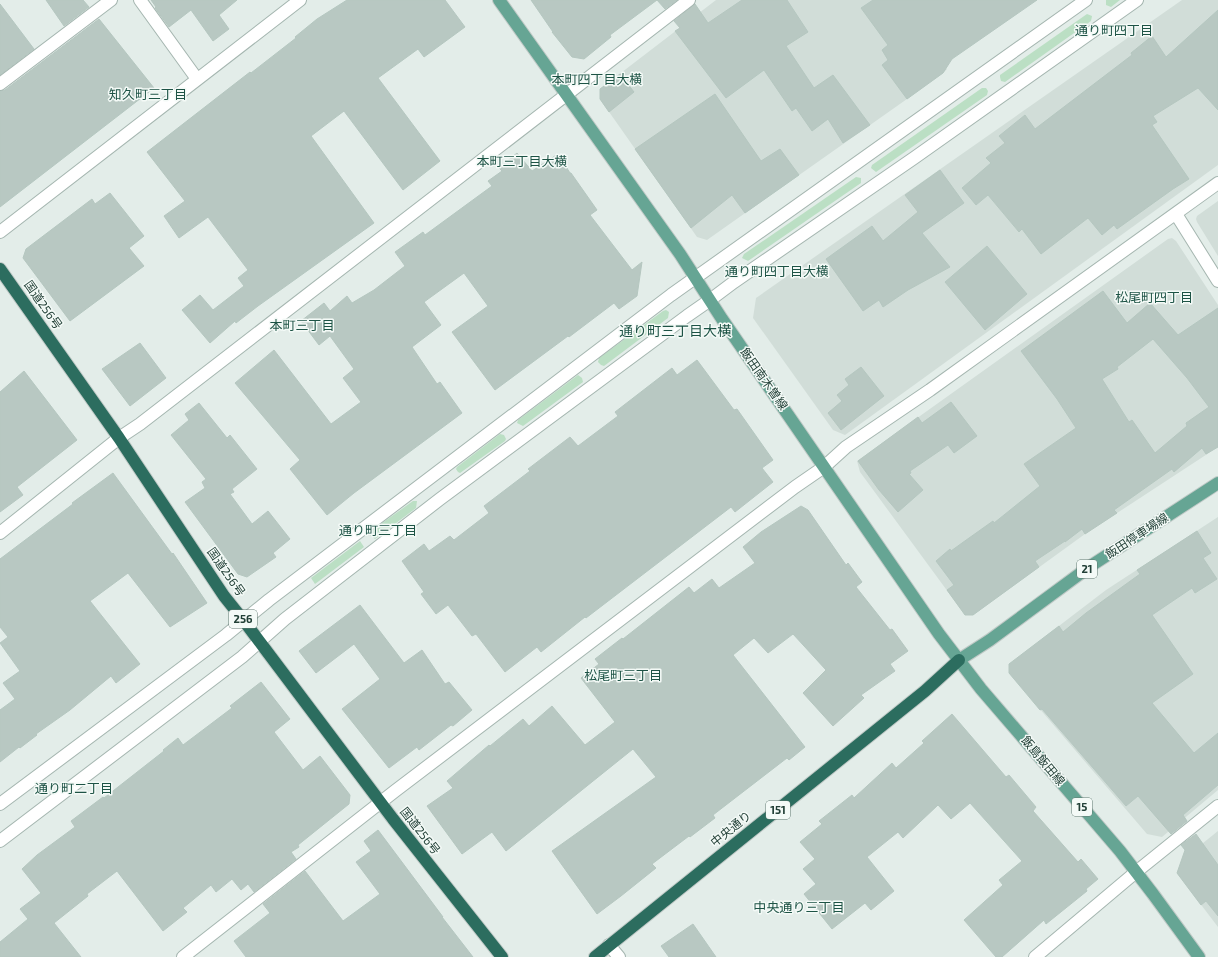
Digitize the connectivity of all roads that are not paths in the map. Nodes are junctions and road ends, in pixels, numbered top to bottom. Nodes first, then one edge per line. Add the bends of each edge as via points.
1 (111, 0) edge
2 (140, 0) edge
3 (300, 0) edge
4 (499, 0) edge
5 (690, 0) edge
6 (1086, 0) edge
7 (1137, 0) edge
8 (197, 79) junction
9 (0, 84) edge
10 (567, 95) junction
11 (1218, 183) edge
12 (1176, 214) junction
13 (0, 232) edge
14 (0, 269) edge
15 (695, 278) junction
16 (1218, 281) edge
17 (710, 300) junction
18 (119, 438) junction
19 (824, 467) junction
20 (1218, 483) edge
21 (0, 533) edge
22 (244, 620) junction
23 (260, 642) junction
24 (959, 660) junction
25 (380, 802) junction
26 (0, 804) edge
27 (1218, 806) edge
28 (0, 841) edge
29 (1136, 872) junction
30 (609, 945) junction
31 (183, 957) edge
32 (502, 957) edge
33 (595, 957) edge
34 (619, 957) edge
35 (1035, 957) edge
36 (1199, 957) edge

1 - 9 street
2 - 8 street
3 - 8 street
4 - 10 main road, 飯田南木曽線
5 - 10 street
6 - 15 street
7 - 17 street
8 - 13 street
10 - 15 main road, 飯田南木曽線
10 - 18 street
11 - 12 street
12 - 16 street
12 - 19 street via 846,448
14 - 18 highway, 国道256号 / 256
15 - 17 main road, 飯田南木曽線
15 - 22 street
17 - 19 main road, 飯田南木曽線
17 - 23 street via 440,499 285,619
18 - 21 street
18 - 22 highway, 国道256号 / 256 via 224,596
19 - 24 main road, 飯田南木曽線
19 - 25 street
20 - 24 main road, 飯田停車場線 / 21 via 1089,567
22 - 23 highway, 国道256号 / 256
22 - 26 street
23 - 25 highway, 国道256号 / 256
23 - 28 street
24 - 29 main road, 飯島飯田線 / 15
24 - 30 highway, 中央通り / 151 via 925,691
25 - 31 street
25 - 32 highway, 国道256号 / 256
27 - 29 street
29 - 35 street
29 - 36 main road, 飯島飯田線 / 15
30 - 33 highway, 中央通り / 151
30 - 34 street

